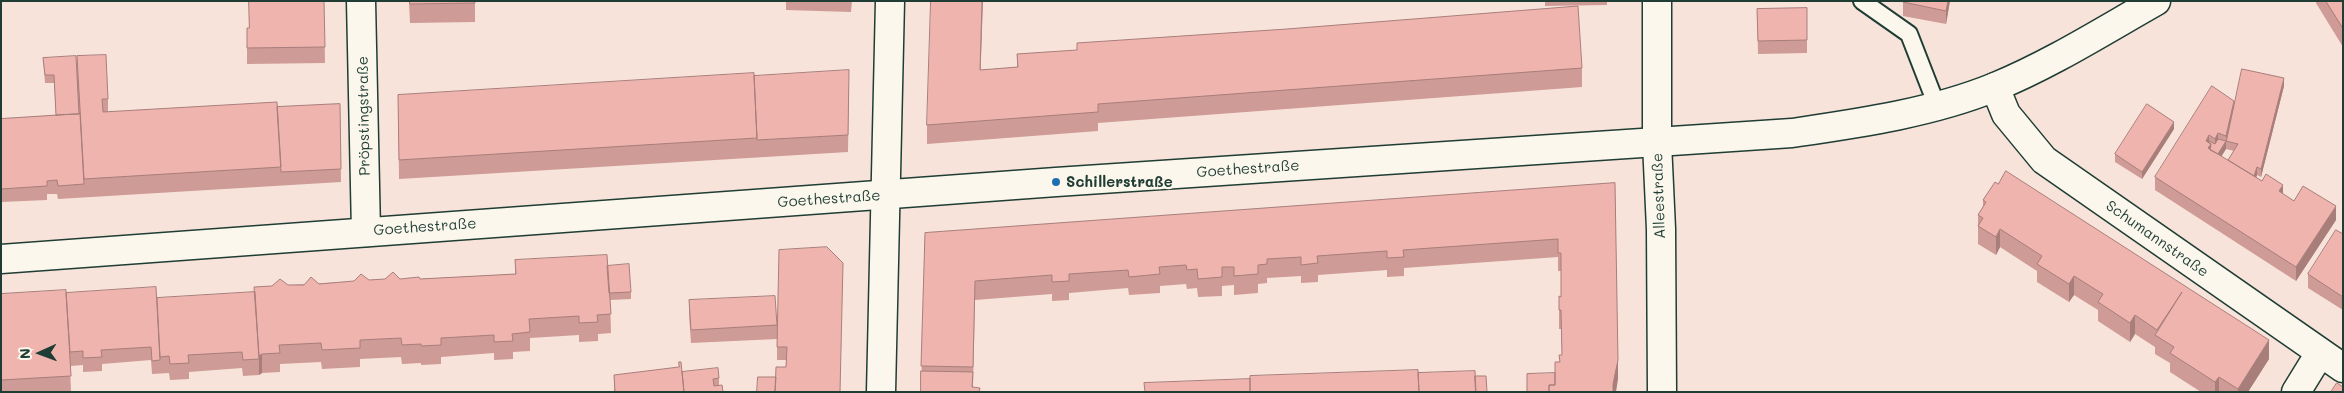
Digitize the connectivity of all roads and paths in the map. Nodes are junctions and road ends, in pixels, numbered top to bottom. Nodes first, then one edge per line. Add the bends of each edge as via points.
1 (361, 1) edge
2 (890, 1) edge
3 (1657, 1) edge
4 (1862, 1) edge
5 (2156, 1) edge
6 (1995, 87) junction
7 (1937, 106) junction
8 (1657, 143) junction
9 (885, 195) junction
10 (366, 232) junction
11 (1, 259) edge
12 (2320, 353) junction
13 (2343, 368) edge
14 (881, 392) edge
15 (1662, 392) edge
16 (2296, 392) edge

1 - 10 main road, Pröpstingstraße
2 - 9 main road
3 - 8 main road, Alleestraße
4 - 7 lane via 1909,34
5 - 6 main road, Goethestraße via 2057,57
6 - 7 main road, Goethestraße
6 - 12 main road, Schumannstraße via 2006,114 2044,160
7 - 8 main road, Goethestraße via 1792,134
8 - 9 main road, Goethestraße
8 - 15 main road, Alleestraße
9 - 10 main road, Goethestraße
9 - 14 main road
10 - 11 main road, Goethestraße
12 - 13 main road, Schumannstraße
12 - 16 main road

